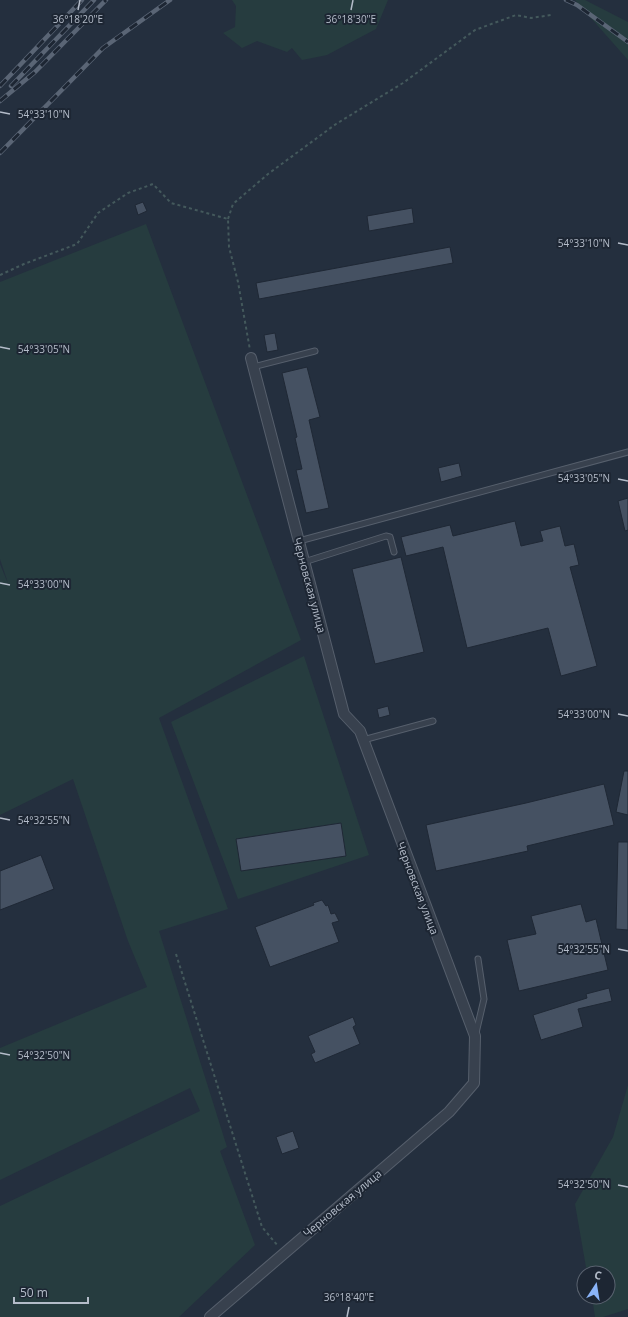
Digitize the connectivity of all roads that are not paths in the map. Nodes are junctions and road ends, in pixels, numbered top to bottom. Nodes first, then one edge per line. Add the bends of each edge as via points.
1 (315, 351) dead end
2 (252, 362) joint
3 (628, 452) edge
4 (299, 541) junction
5 (394, 552) dead end
6 (304, 562) junction
7 (434, 721) dead end
8 (363, 740) junction
9 (478, 959) dead end
10 (475, 1036) junction
11 (210, 1317) edge

1 - 2 lane
2 - 4 street, Черновская улица
3 - 4 lane
4 - 6 street, Черновская улица
5 - 6 lane via 390,537 386,536
6 - 8 street, Черновская улица via 344,714 360,731
7 - 8 lane
8 - 10 street, Черновская улица
9 - 10 lane via 484,999
10 - 11 street, Черновская улица via 474,1083 449,1112

